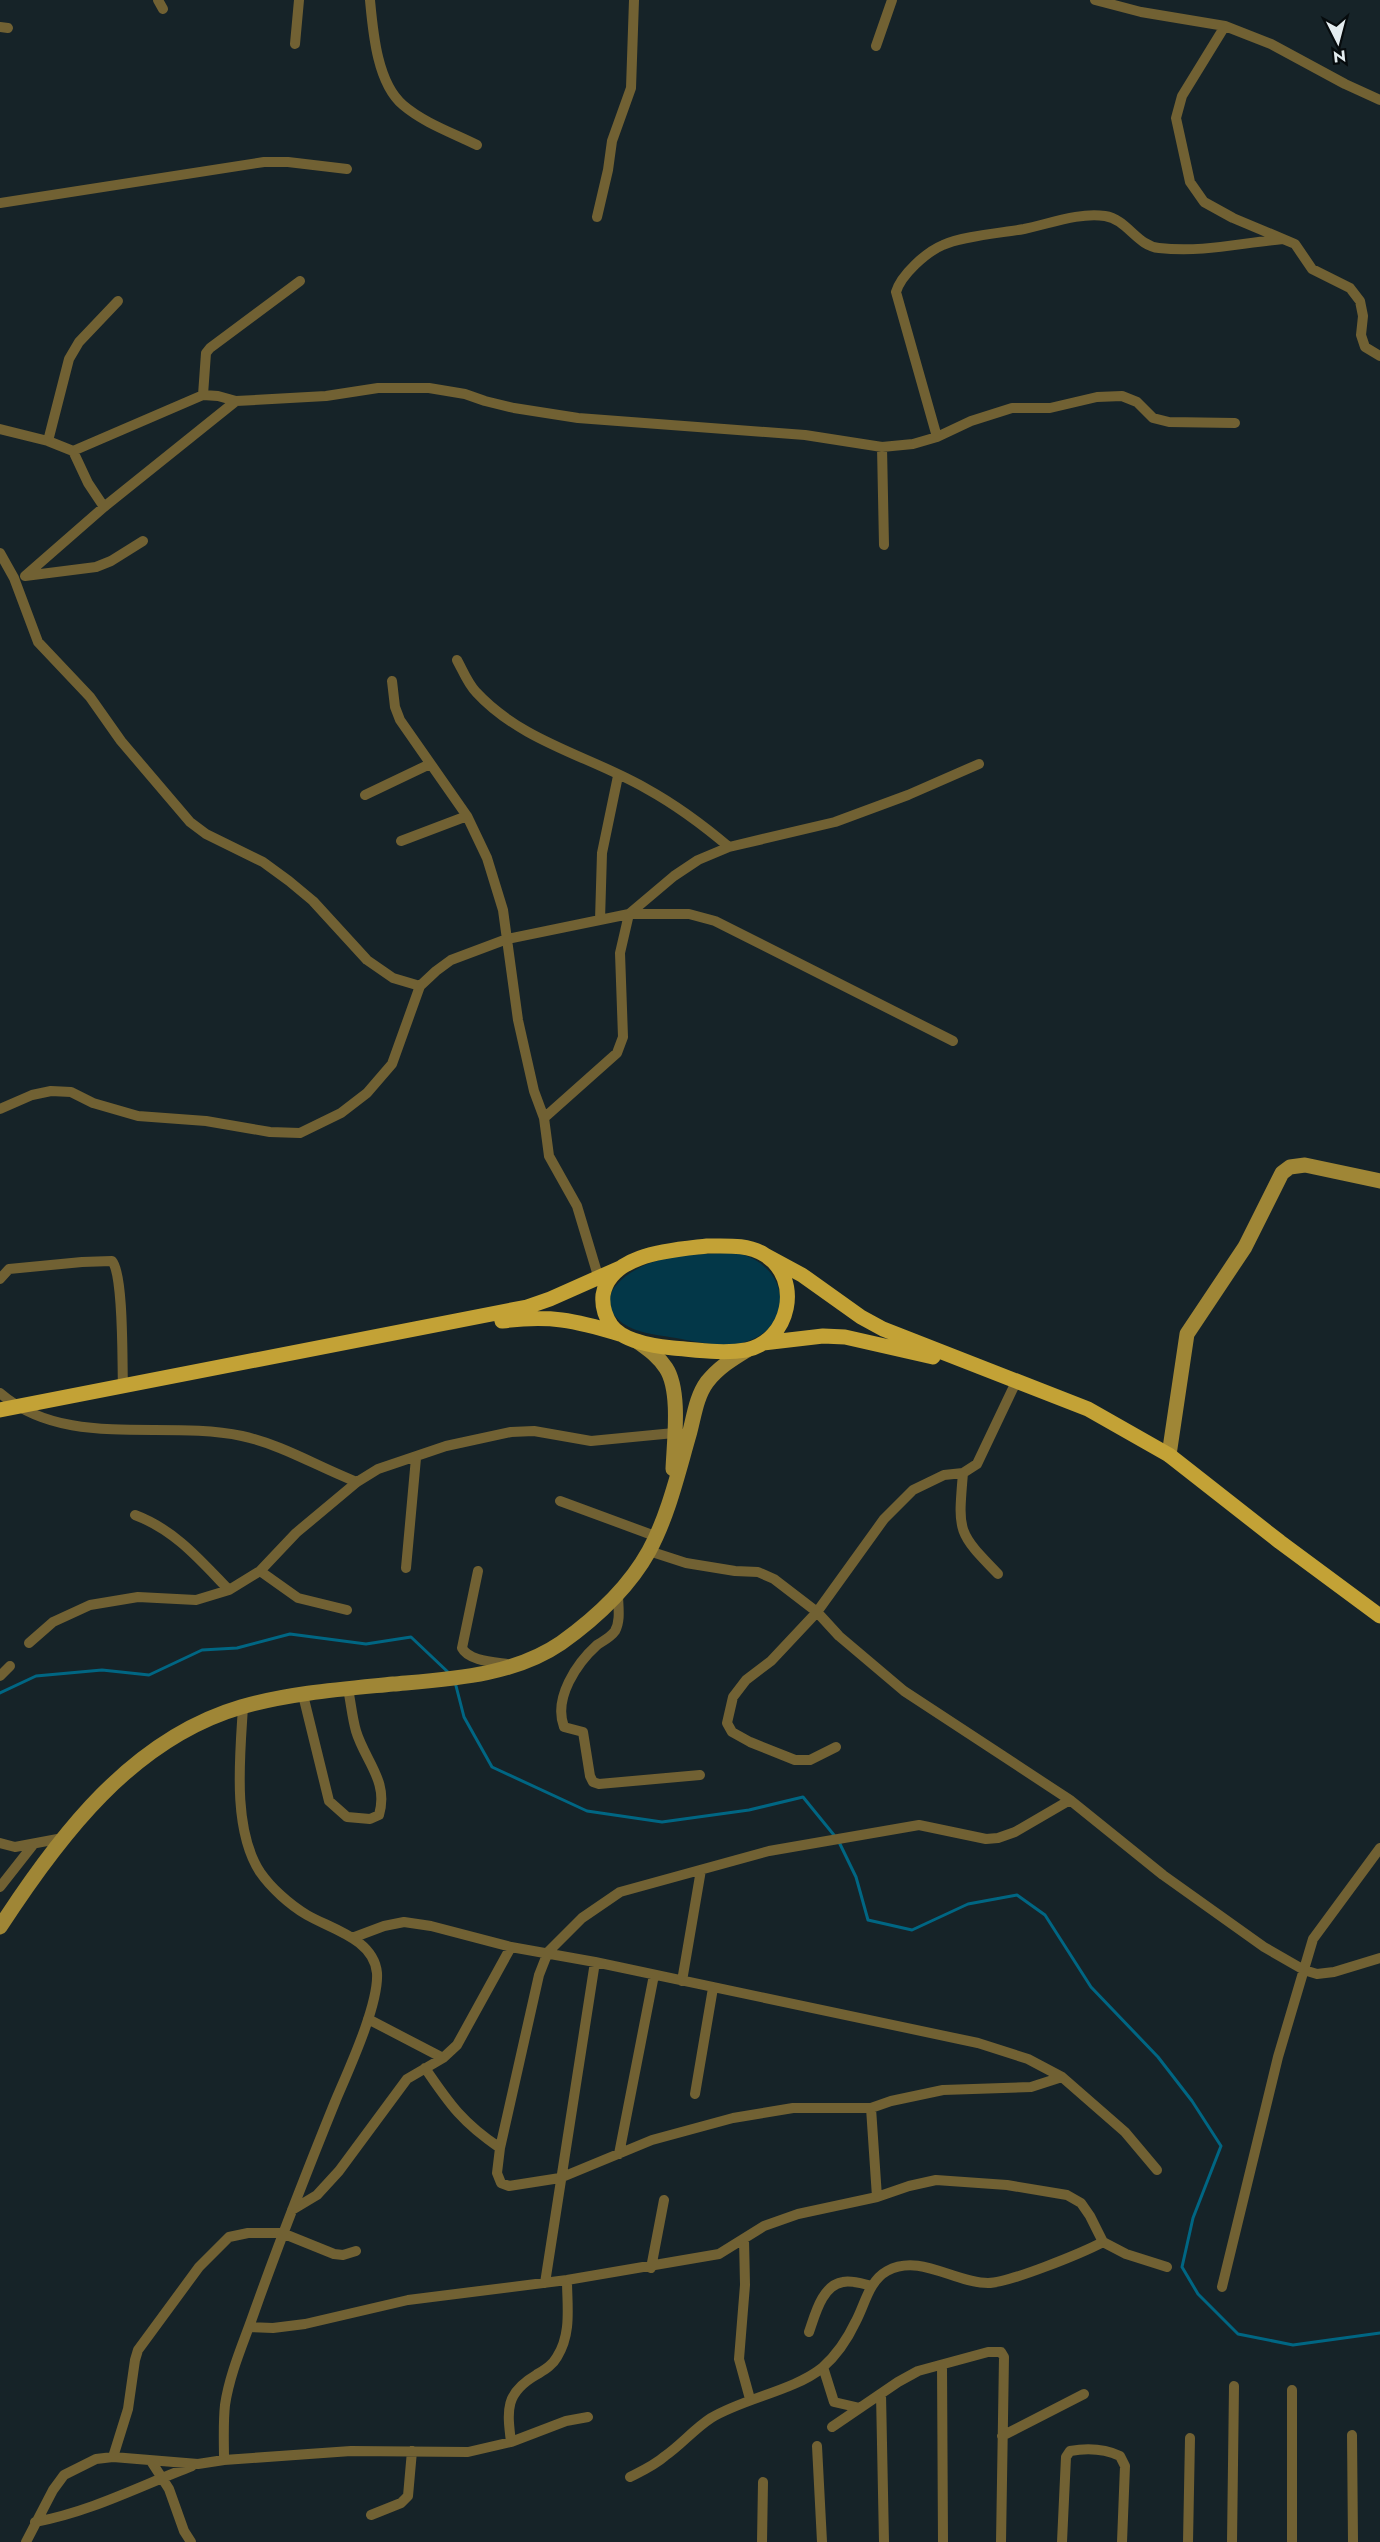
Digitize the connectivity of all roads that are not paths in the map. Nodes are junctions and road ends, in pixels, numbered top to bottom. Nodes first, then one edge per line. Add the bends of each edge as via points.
1 (299, 0) edge
2 (370, 0) edge
3 (634, 0) edge
4 (892, 0) edge
5 (1095, 0) edge
6 (1225, 26) junction
7 (295, 44) dead end
8 (876, 46) dead end
9 (1380, 100) edge
10 (477, 145) dead end
11 (347, 169) dead end
12 (0, 203) edge
13 (597, 217) dead end
14 (1282, 239) junction
15 (300, 281) dead end
16 (118, 301) dead end
17 (1380, 356) edge
18 (203, 395) junction
19 (237, 401) junction
20 (1235, 423) dead end
21 (0, 429) edge
22 (937, 437) junction
23 (48, 441) junction
24 (882, 447) junction
25 (73, 451) junction
26 (104, 507) junction
27 (143, 541) dead end
28 (884, 545) dead end
29 (0, 553) edge
30 (20, 577) junction
31 (457, 660) dead end
32 (392, 681) dead end
33 (430, 764) junction
34 (979, 764) dead end
35 (618, 776) junction
36 (365, 795) dead end
37 (467, 816) junction
38 (401, 841) dead end
39 (729, 847) junction
40 (629, 915) junction
41 (600, 920) junction
42 (507, 939) junction
43 (420, 986) junction
44 (953, 1041) dead end
45 (0, 1108) edge
46 (544, 1118) junction
47 (1380, 1181) edge
48 (765, 1255) junction
49 (620, 1268) junction
50 (0, 1279) edge
51 (599, 1279) junction
52 (407, 1331) junction
53 (629, 1338) junction
54 (764, 1343) junction
55 (747, 1350) junction
56 (974, 1364) junction
57 (1017, 1380) junction
58 (123, 1387) junction
59 (0, 1393) edge
60 (16, 1407) junction
61 (0, 1410) edge
62 (674, 1433) junction
63 (1169, 1455) junction
64 (416, 1458) junction
65 (963, 1473) junction
66 (357, 1482) junction
67 (672, 1493) junction
68 (560, 1501) dead end
69 (135, 1515) dead end
70 (655, 1536) junction
71 (649, 1551) junction
72 (406, 1568) dead end
73 (260, 1571) junction
74 (478, 1571) dead end
75 (999, 1574) dead end
76 (229, 1590) junction
77 (618, 1594) junction
78 (347, 1610) dead end
79 (817, 1612) junction
80 (1380, 1616) edge
81 (29, 1643) dead end
82 (516, 1665) junction
83 (10, 1666) dead end
84 (0, 1676) edge
85 (348, 1689) junction
86 (303, 1695) junction
87 (243, 1707) junction
88 (836, 1747) dead end
89 (700, 1775) dead end
90 (1070, 1800) junction
91 (64, 1838) junction
92 (0, 1843) edge
93 (33, 1845) junction
94 (1380, 1848) edge
95 (701, 1870) junction
96 (0, 1887) edge
97 (0, 1927) edge
98 (352, 1938) junction
99 (511, 1947) junction
100 (548, 1952) junction
101 (1380, 1958) edge
102 (594, 1962) junction
103 (1304, 1970) junction
104 (654, 1975) junction
105 (682, 1981) junction
106 (713, 1988) junction
107 (368, 2019) junction
108 (443, 2058) junction
109 (425, 2068) junction
110 (1062, 2077) junction
111 (695, 2094) dead end
112 (871, 2108) junction
113 (501, 2148) junction
114 (619, 2154) junction
115 (1157, 2170) dead end
116 (560, 2178) junction
117 (877, 2198) junction
118 (664, 2200) dead end
119 (292, 2210) junction
120 (282, 2233) junction
121 (744, 2239) junction
122 (1103, 2242) junction
123 (356, 2251) dead end
124 (1167, 2267) dead end
125 (651, 2268) junction
126 (567, 2280) junction
127 (545, 2283) junction
128 (872, 2286) junction
129 (1222, 2287) dead end
130 (249, 2327) junction
131 (809, 2332) dead end
132 (942, 2365) junction
133 (823, 2367) junction
134 (1234, 2386) dead end
135 (1292, 2390) dead end
136 (881, 2394) junction
137 (1084, 2394) dead end
138 (750, 2399) junction
139 (860, 2408) junction
140 (588, 2417) dead end
141 (832, 2427) dead end
142 (1352, 2435) dead end
143 (1002, 2436) junction
144 (1190, 2439) dead end
145 (512, 2442) junction
146 (817, 2446) dead end
147 (412, 2451) junction
148 (113, 2457) junction
149 (224, 2460) junction
150 (151, 2461) junction
151 (198, 2464) junction
152 (630, 2477) dead end
153 (162, 2478) junction
154 (763, 2482) dead end
155 (371, 2515) dead end
156 (35, 2522) junction
157 (26, 2542) edge
158 (191, 2542) edge
159 (762, 2542) edge
160 (822, 2542) edge
161 (884, 2542) edge
162 (943, 2542) edge
163 (1001, 2542) edge
164 (1062, 2542) edge
165 (1122, 2542) edge
166 (1188, 2542) edge
167 (1232, 2542) edge
168 (1292, 2542) edge
169 (1353, 2542) edge

1 - 7 street
2 - 10 street via 377,54 397,98 430,122
3 - 13 street via 631,88 612,141
4 - 8 street
5 - 6 street
6 - 9 street via 1271,44
6 - 14 street via 1182,96 1176,118 1190,182 1204,201
11 - 12 street via 264,162
14 - 17 street via 1294,244 1312,269 1350,288 1360,301 1365,347
14 - 22 street via 1227,248 1155,248 1106,215 942,245 904,273 896,292
15 - 18 street via 210,348 206,353
16 - 23 street via 79,342 69,359
18 - 19 street
18 - 25 street
19 - 24 street via 326,396 378,388 429,388 578,418 805,435
19 - 26 street
20 - 22 street via 1169,422 1153,418 1137,402 1122,396 1097,397 1050,408 1012,408
21 - 23 street
22 - 24 street
23 - 25 street
24 - 28 street
25 - 26 street
26 - 30 street
27 - 30 street via 96,567
29 - 30 street
30 - 43 street via 38,642 90,697 121,741 189,822 263,862 313,901 367,960 393,978
31 - 35 street via 474,690 497,712 534,736
32 - 33 street via 394,707
33 - 36 street
33 - 37 street
34 - 39 street via 835,822
35 - 39 street via 646,788 698,821
35 - 41 street via 602,853
37 - 38 street
37 - 42 street via 487,858 503,910
39 - 40 street via 674,876
40 - 41 street
40 - 44 street via 689,914 716,921
40 - 46 street via 620,952 623,1038 617,1053
41 - 42 street
42 - 43 street via 451,960
42 - 46 street via 518,1020
43 - 45 street via 392,1064 367,1093 341,1113 300,1133 138,1116 71,1092 41,1093
46 - 51 street via 549,1156 578,1206
47 - 63 street via 1305,1165 1290,1167 1282,1173 1245,1247 1186,1334
48 - 49 main road via 750,1248 707,1246 652,1254
48 - 54 main road via 786,1282 788,1298 777,1331
48 - 56 main road via 802,1275 861,1317
49 - 51 main road
49 - 53 main road via 607,1282 603,1301 612,1326
50 - 58 street via 9,1269 112,1262 117,1267 119,1285
51 - 52 main road via 527,1307
52 - 53 main road via 545,1317
52 - 58 main road
53 - 55 main road via 661,1347
53 - 62 street via 655,1354 667,1370 672,1386
54 - 55 main road
54 - 56 main road via 845,1337
55 - 67 street via 723,1365 698,1398
56 - 57 main road
57 - 63 main road via 1089,1408
57 - 65 street via 977,1464
58 - 60 main road
59 - 60 street
60 - 61 main road
60 - 66 street via 51,1422 94,1428 188,1429 242,1436 282,1448
62 - 64 street via 591,1441 534,1431 511,1432 446,1446
62 - 67 street
63 - 80 main road
64 - 66 street via 378,1469
64 - 72 street
65 - 75 street via 960,1526 968,1544
65 - 79 street via 944,1475 913,1490 884,1518
66 - 73 street via 296,1533
67 - 70 street
68 - 70 street
69 - 76 street via 166,1530
70 - 71 street
71 - 77 street
71 - 79 street via 686,1563 758,1572 774,1579
73 - 76 street
73 - 78 street via 298,1598
74 - 82 street via 462,1648 471,1656
76 - 81 street via 196,1600 138,1597 90,1605 53,1622
77 - 82 street via 557,1645
77 - 89 street via 619,1622 614,1633 581,1660 569,1678 564,1727 584,1732 593,1782
79 - 88 street via 771,1661 746,1680 733,1697 727,1723 732,1732 750,1742 795,1760 810,1760
79 - 90 street via 904,1691
82 - 85 street via 454,1678
83 - 84 street
85 - 86 street
85 - 86 street via 356,1730 373,1766 383,1802 379,1815 370,1819 348,1817 329,1801
86 - 87 street
87 - 91 street via 178,1735 133,1765 89,1806
87 - 98 street via 242,1810 249,1847 260,1872 306,1914
90 - 95 street via 1016,1832 998,1838 919,1825 769,1851
90 - 103 street via 1163,1875 1264,1947
91 - 93 street
91 - 97 street
92 - 93 street via 15,1847
93 - 96 street
94 - 103 street via 1313,1939
95 - 100 street via 620,1892 582,1918
95 - 105 street
98 - 99 street via 404,1922
98 - 107 street via 371,1954 377,1973
99 - 100 street
99 - 108 street via 457,2045
100 - 102 street
100 - 113 street via 539,1976
101 - 103 street via 1334,1972 1317,1974
102 - 104 street
102 - 116 street
103 - 129 street via 1278,2057
104 - 105 street
104 - 114 street
105 - 106 street
106 - 110 street via 978,2043 1029,2060
106 - 111 street
107 - 108 street
107 - 119 street
108 - 109 street
109 - 113 street via 453,2109
109 - 119 street via 407,2079 317,2195
110 - 112 street via 1031,2086 943,2090
110 - 115 street via 1125,2132
112 - 114 street via 793,2108 733,2118 652,2140
112 - 117 street
113 - 116 street via 497,2174 501,2183 509,2186
114 - 116 street
116 - 127 street
117 - 121 street via 798,2214 764,2226
117 - 122 street via 936,2180 1007,2185 1067,2195 1081,2202
118 - 125 street
119 - 120 street
120 - 123 street via 334,2254
120 - 130 street
120 - 148 street via 229,2237 199,2267 138,2350 128,2409
121 - 125 street via 719,2254
121 - 138 street via 739,2359
122 - 124 street
122 - 128 street via 1083,2253 990,2283 969,2282 931,2268 907,2266 886,2271
125 - 126 street
126 - 127 street
126 - 145 street via 565,2340 549,2367 520,2386 512,2397 507,2411
127 - 130 street via 408,2300 305,2324
128 - 131 street via 847,2281 832,2286 821,2301
128 - 133 street via 841,2348
130 - 149 street via 233,2368 225,2406
132 - 136 street via 918,2371
132 - 143 street via 1001,2352
132 - 162 street
133 - 138 street via 809,2377
133 - 139 street via 834,2402
134 - 167 street
135 - 168 street
136 - 139 street
136 - 161 street
137 - 143 street
138 - 152 street via 709,2420 663,2458
139 - 141 street
140 - 145 street via 566,2421
142 - 169 street
143 - 163 street
144 - 166 street
145 - 147 street via 468,2452
146 - 160 street
147 - 149 street
147 - 155 street via 408,2496 401,2503
148 - 150 street
148 - 156 street via 96,2459 64,2475
149 - 151 street
150 - 151 street
150 - 153 street
151 - 153 street
153 - 156 street via 94,2507
153 - 158 street
154 - 159 street
156 - 157 street
164 - 165 street via 1066,2457 1070,2451 1088,2449 1120,2456 1125,2466

